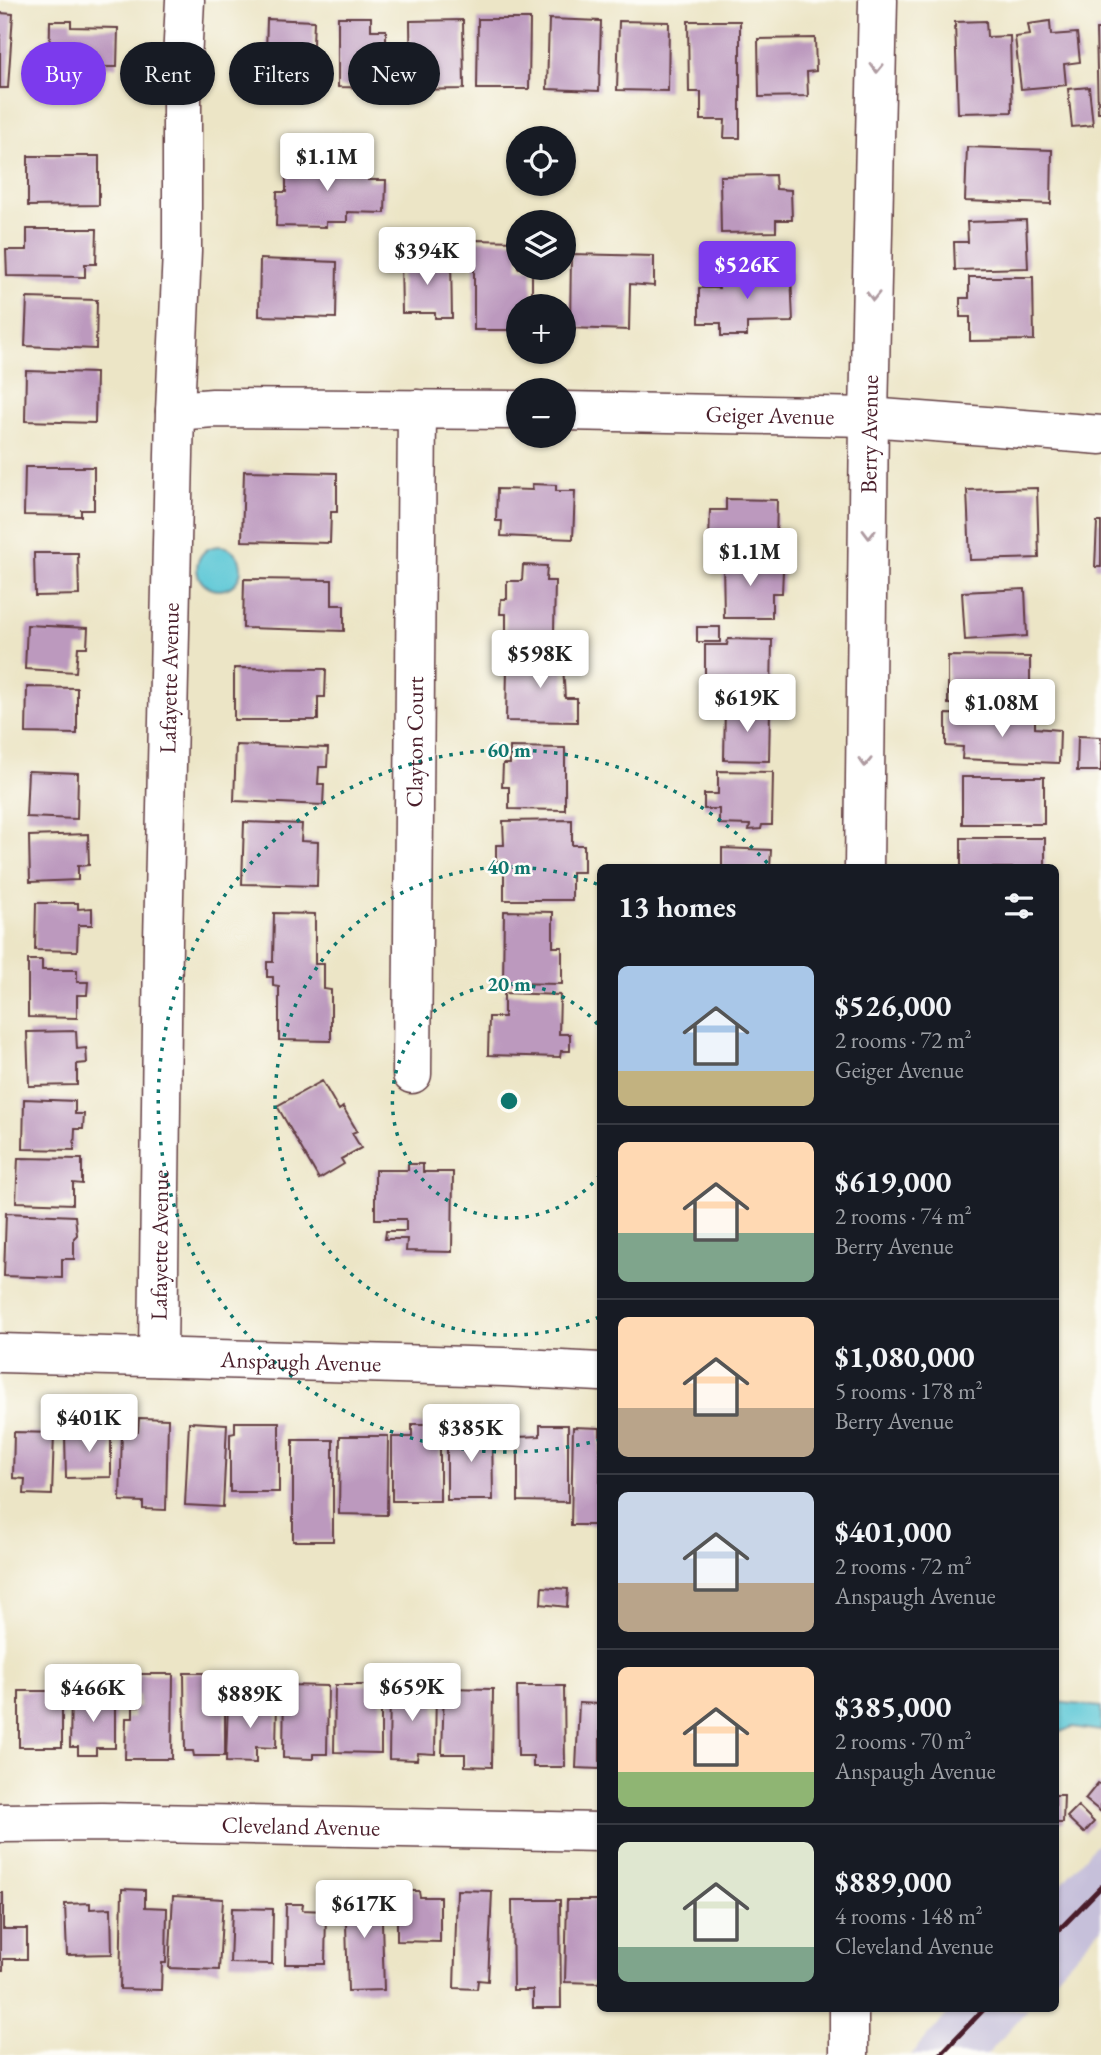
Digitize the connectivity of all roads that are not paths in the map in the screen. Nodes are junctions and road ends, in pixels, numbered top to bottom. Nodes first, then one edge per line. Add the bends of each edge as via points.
1 (185, 0) edge
2 (878, 0) edge
3 (417, 409) junction
4 (506, 410) edge
5 (175, 411) junction
6 (576, 411) edge
7 (869, 417) junction
8 (1101, 435) edge
9 (864, 864) edge
10 (412, 1074) dead end
11 (0, 1353) edge
12 (158, 1357) junction
13 (597, 1372) edge
14 (0, 1823) edge
15 (597, 1832) edge
16 (849, 2012) edge
17 (849, 2055) edge

1 - 5 street, Lafayette Avenue
2 -> 7 street, Berry Avenue
3 - 4 street
3 - 5 street
3 - 10 street, Clayton Court
5 - 12 street, Lafayette Avenue
6 - 7 street, Geiger Avenue
7 - 8 street, Geiger Avenue
7 -> 9 street, Berry Avenue
11 - 12 street, Anspaugh Avenue
12 - 13 street, Anspaugh Avenue
14 - 15 street, Cleveland Avenue
16 - 17 street

